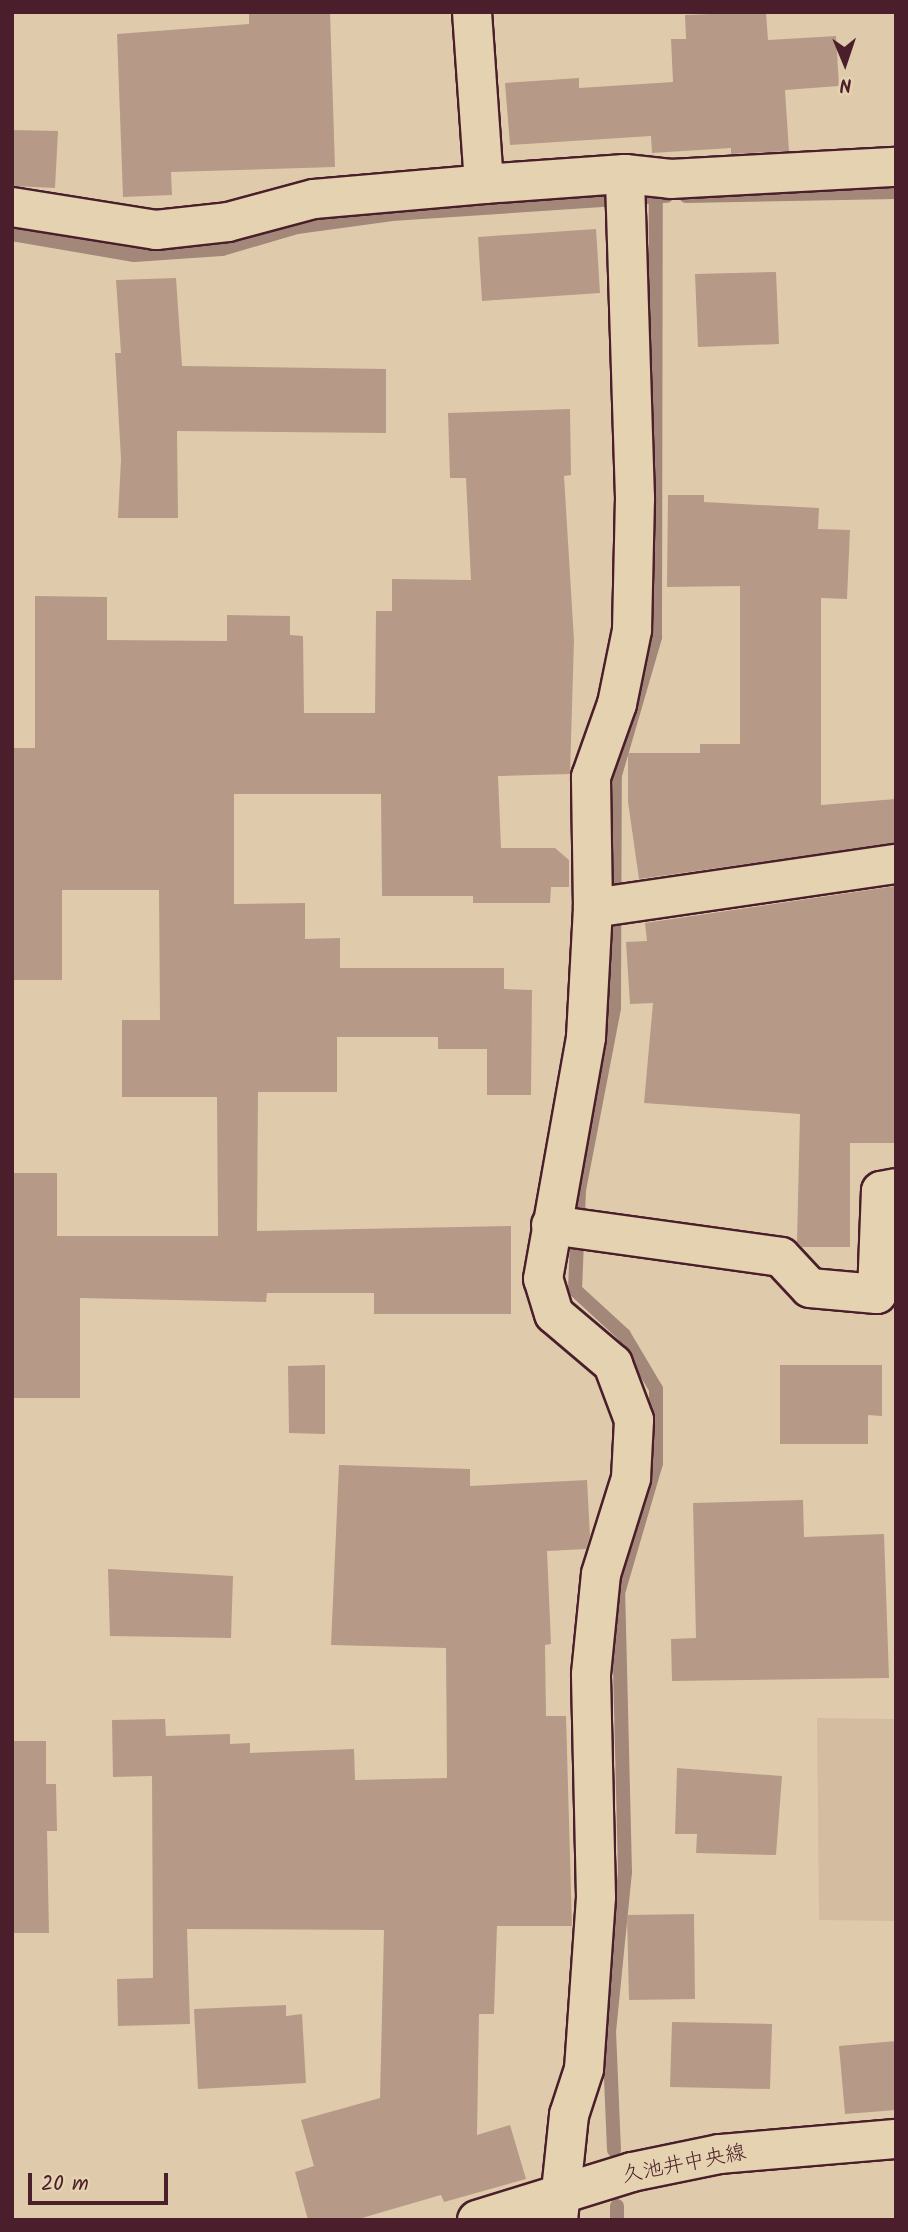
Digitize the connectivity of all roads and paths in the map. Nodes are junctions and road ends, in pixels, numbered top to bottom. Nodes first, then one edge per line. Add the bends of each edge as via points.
1 (472, 12) edge
2 (896, 167) edge
3 (625, 174) junction
4 (484, 184) junction
5 (12, 207) edge
6 (896, 864) edge
7 (593, 908) junction
8 (896, 1188) edge
9 (551, 1225) junction
10 (896, 2139) edge
11 (558, 2209) edge
12 (477, 2220) edge

1 - 4 street
2 - 3 street via 671,178
3 - 4 street
3 - 7 street via 635,498 632,630 617,704 591,777
4 - 5 street via 314,199 228,222 156,230
6 - 7 street
7 - 9 street via 586,1037
8 - 9 street via 881,1191 877,1294 810,1288 781,1256
9 - 11 street via 543,1279 554,1314 613,1364 635,1420 631,1478 601,1574 591,1674 595,1910 584,2069 569,2115
10 - 11 street, 久池井中央線 via 720,2154 632,2172
11 - 12 street, 久池井中央線

